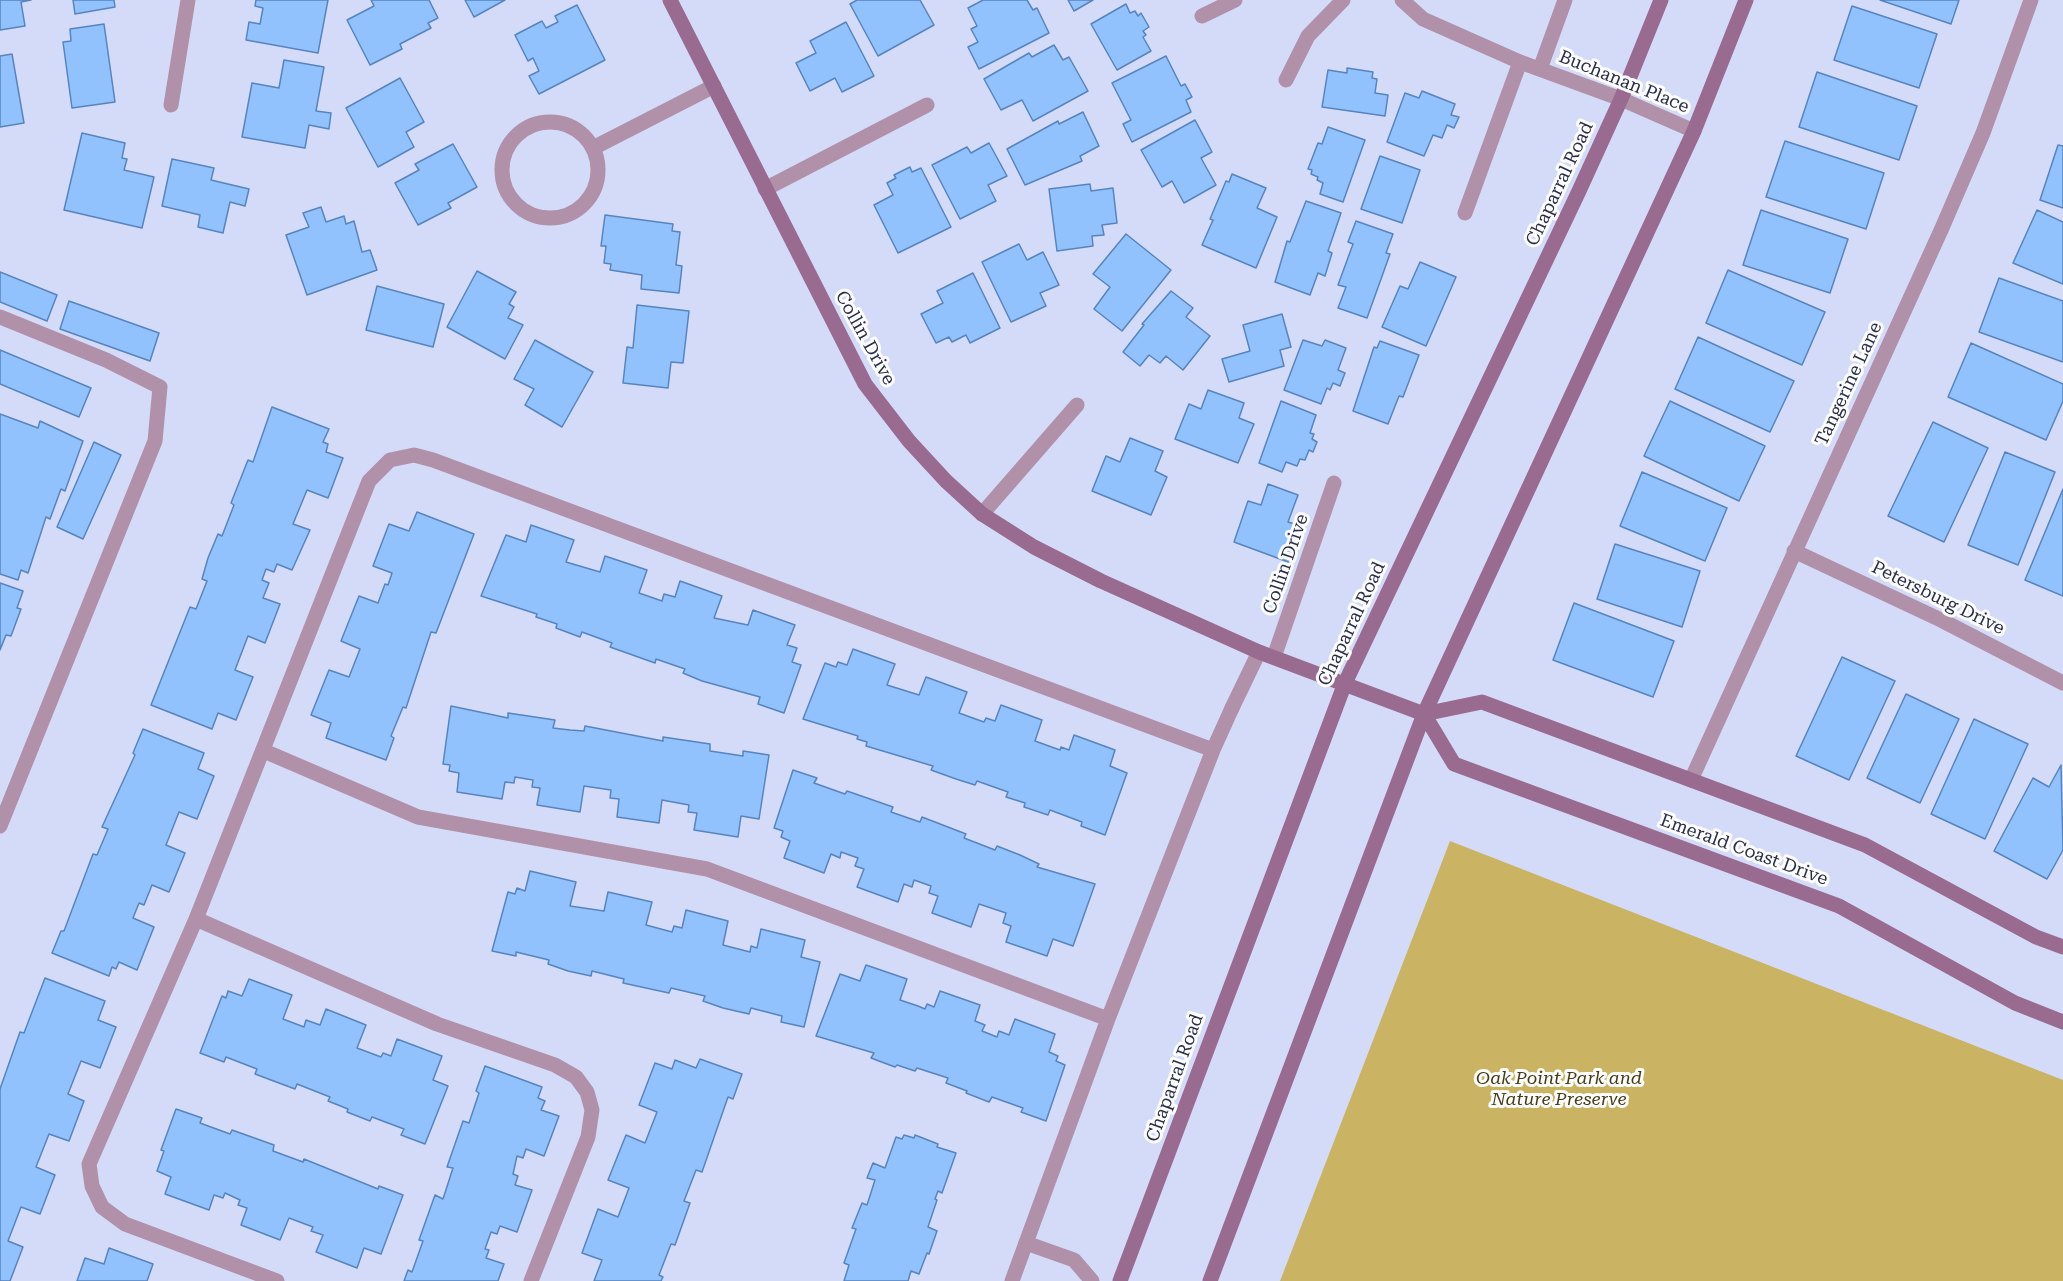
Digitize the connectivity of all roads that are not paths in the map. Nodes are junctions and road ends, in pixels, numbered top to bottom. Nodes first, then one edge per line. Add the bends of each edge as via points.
1 (188, 0) edge
2 (670, 0) edge
3 (1235, 0) edge
4 (1343, 0) edge
5 (1402, 0) edge
6 (1565, 0) edge
7 (1661, 0) edge
8 (1746, 0) edge
9 (2031, 0) edge
10 (1202, 16) dead end
11 (1520, 62) junction
12 (1540, 69) junction
13 (1286, 80) dead end
14 (714, 86) junction
15 (1621, 99) junction
16 (171, 105) dead end
17 (927, 105) dead end
18 (1694, 131) junction
19 (593, 148) junction
20 (765, 189) junction
21 (1465, 213) dead end
22 (0, 317) edge
23 (1077, 405) dead end
24 (1334, 483) dead end
25 (982, 514) junction
26 (1794, 551) junction
27 (1259, 652) junction
28 (1274, 657) junction
29 (1345, 683) junction
30 (2063, 684) edge
31 (1424, 714) junction
32 (1213, 750) junction
33 (264, 751) junction
34 (1691, 780) junction
35 (0, 826) edge
36 (196, 920) junction
37 (2063, 947) edge
38 (1108, 1019) junction
39 (2063, 1022) edge
40 (1026, 1243) junction
41 (277, 1281) edge
42 (531, 1281) edge
43 (1012, 1281) edge
44 (1092, 1281) edge
45 (1120, 1281) edge
46 (1210, 1281) edge

1 - 16 street
2 - 14 main road, Collin Drive
3 - 10 street
4 - 13 street via 1308,36
5 - 11 street, Buchanan Place via 1424,19
6 - 12 street, Buchanan Place
7 - 15 main road, Chaparral Road
8 - 18 main road
9 - 26 street, Tangerine Lane via 1983,133
11 - 12 street, Buchanan Place
11 - 21 street
12 - 15 street, Buchanan Place
14 - 19 street
14 - 20 main road, Collin Drive
15 - 18 street, Buchanan Place
15 - 29 main road, Chaparral Road
17 - 20 street
18 - 31 main road
19 - 19 street via 582,133 565,124 546,121 528,126 513,138 503,155 501,174 506,192 518,207 534,217 554,220 571,214 587,202 596,185 599,166
20 - 25 main road, Collin Drive via 865,384 909,441
22 - 35 street via 106,360 160,387 155,441
23 - 25 street
24 - 28 street, Collin Drive
25 - 27 main road, Collin Drive via 1034,547 1101,581
26 - 30 street, Petersburg Drive via 1941,620
26 - 34 street, Tangerine Lane
27 - 28 main road, Collin Drive
27 - 32 street
28 - 29 main road, Collin Drive
29 - 31 main road
29 - 45 main road, Chaparral Road
31 - 34 main road via 1482,702
31 - 39 main road, Emerald Coast Drive via 1454,764 1839,906 2015,1003
31 - 46 main road
32 - 33 street via 414,455 390,460 369,481
32 - 38 street
33 - 36 street
33 - 38 street via 418,817 707,869
34 - 37 main road via 1864,845 2036,937
36 - 41 street via 89,1164 92,1186 102,1207 125,1224
36 - 42 street via 437,1024 555,1065 576,1077 587,1092 592,1110 588,1137
38 - 40 street
40 - 43 street
40 - 44 street via 1074,1260

